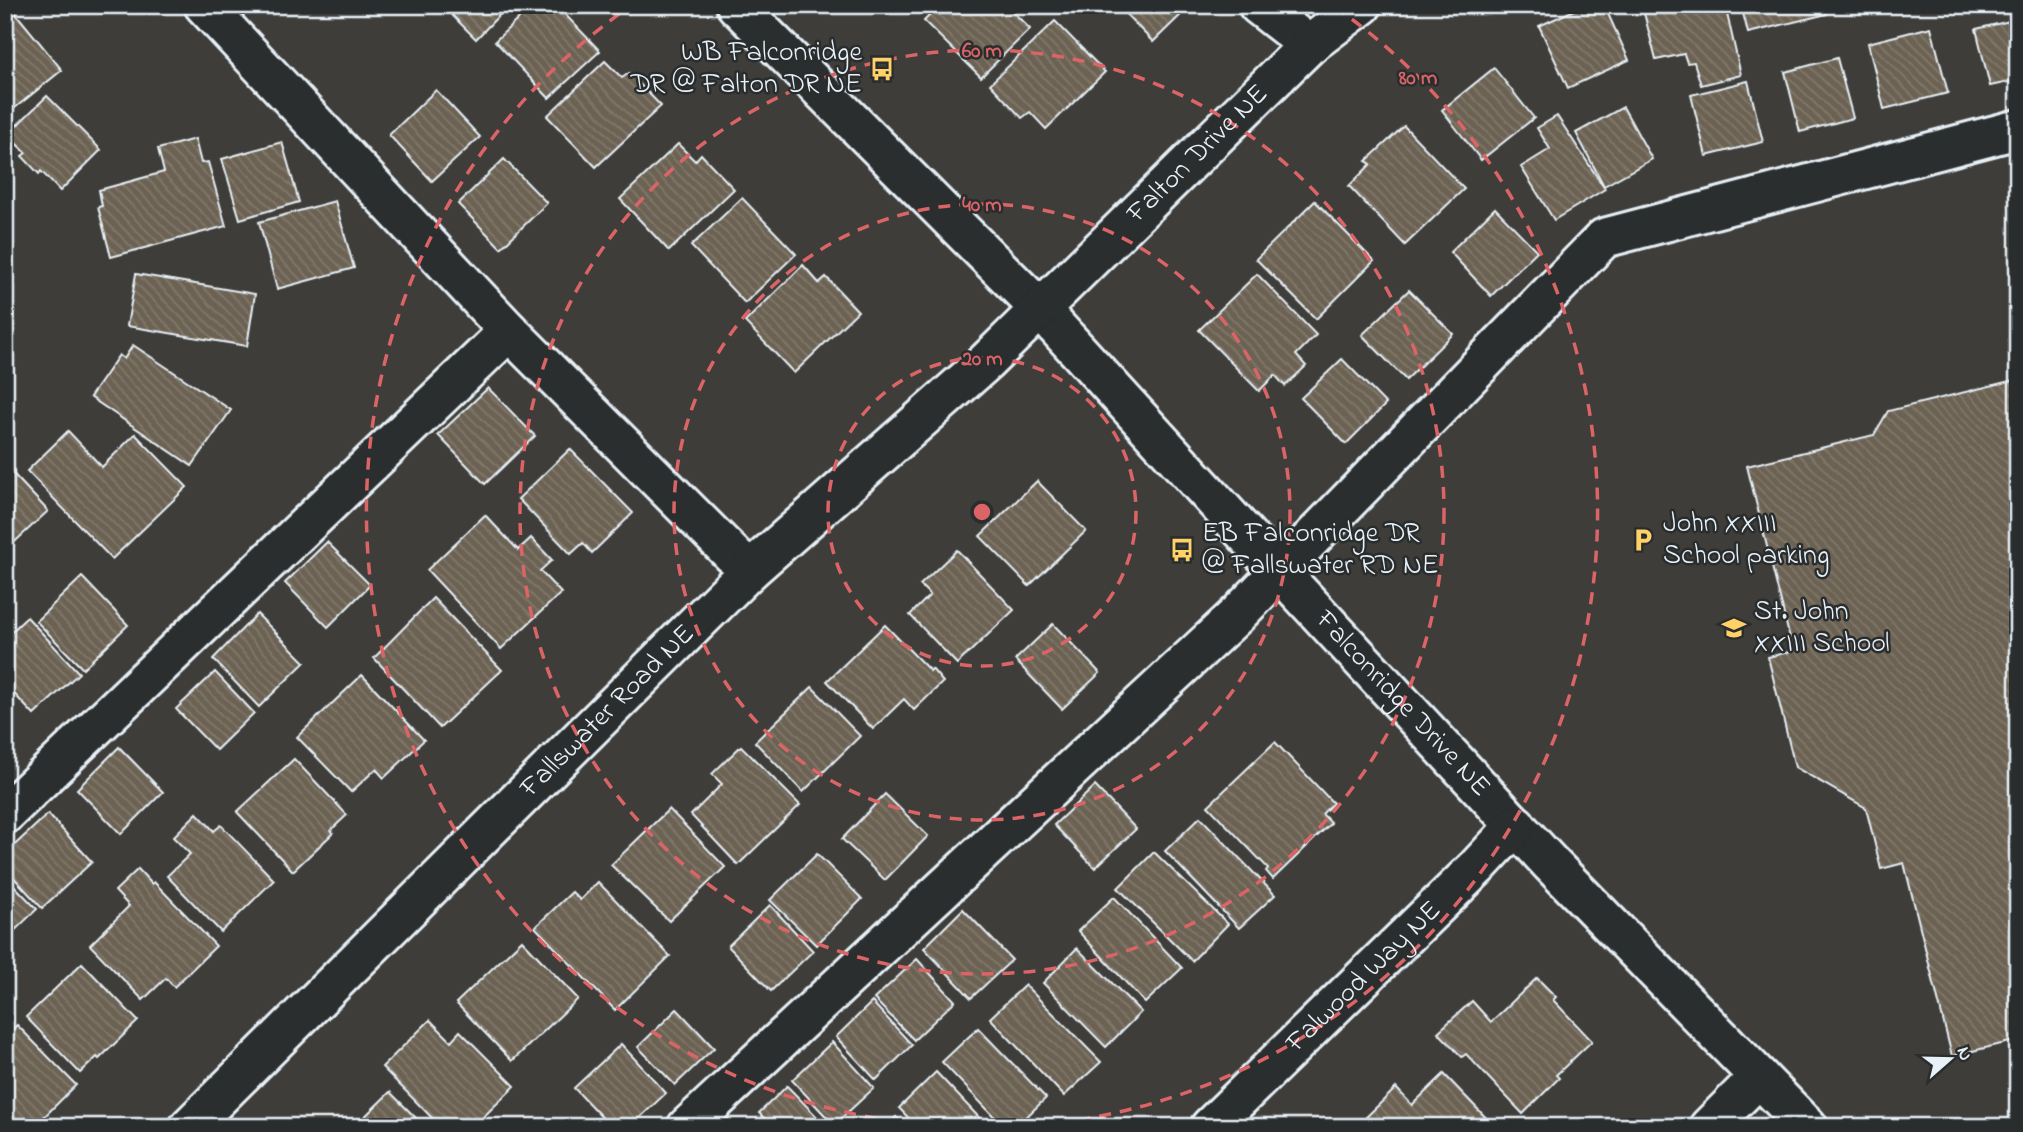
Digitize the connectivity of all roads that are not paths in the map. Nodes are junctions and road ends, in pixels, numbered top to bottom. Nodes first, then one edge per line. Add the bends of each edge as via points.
1 (204, 5) edge
2 (737, 5) edge
3 (1258, 5) edge
4 (1362, 5) edge
5 (1309, 45) junction
6 (2018, 129) edge
7 (1040, 309) junction
8 (509, 331) junction
9 (749, 571) junction
10 (1280, 572) junction
11 (5, 814) edge
12 (1516, 825) junction
13 (1759, 1077) junction
14 (189, 1127) edge
15 (687, 1127) edge
16 (1210, 1127) edge
17 (1709, 1127) edge
18 (1808, 1127) edge

1 - 8 street
2 - 7 street, Falconridge Drive NE
3 - 5 street
4 - 5 street, Falton Drive NE
5 - 7 street, Falton Drive NE
6 - 10 street via 1604,238
7 - 9 street, Fallswater Road NE
7 - 10 street, Falconridge Drive NE
8 - 9 street
8 - 11 street
9 - 14 street, Fallswater Road NE
10 - 12 street, Falconridge Drive NE
10 - 15 street
12 - 13 street, Falconridge Drive NE
12 - 16 street, Falwood Way NE
13 - 17 street
13 - 18 street, Falconridge Drive NE

